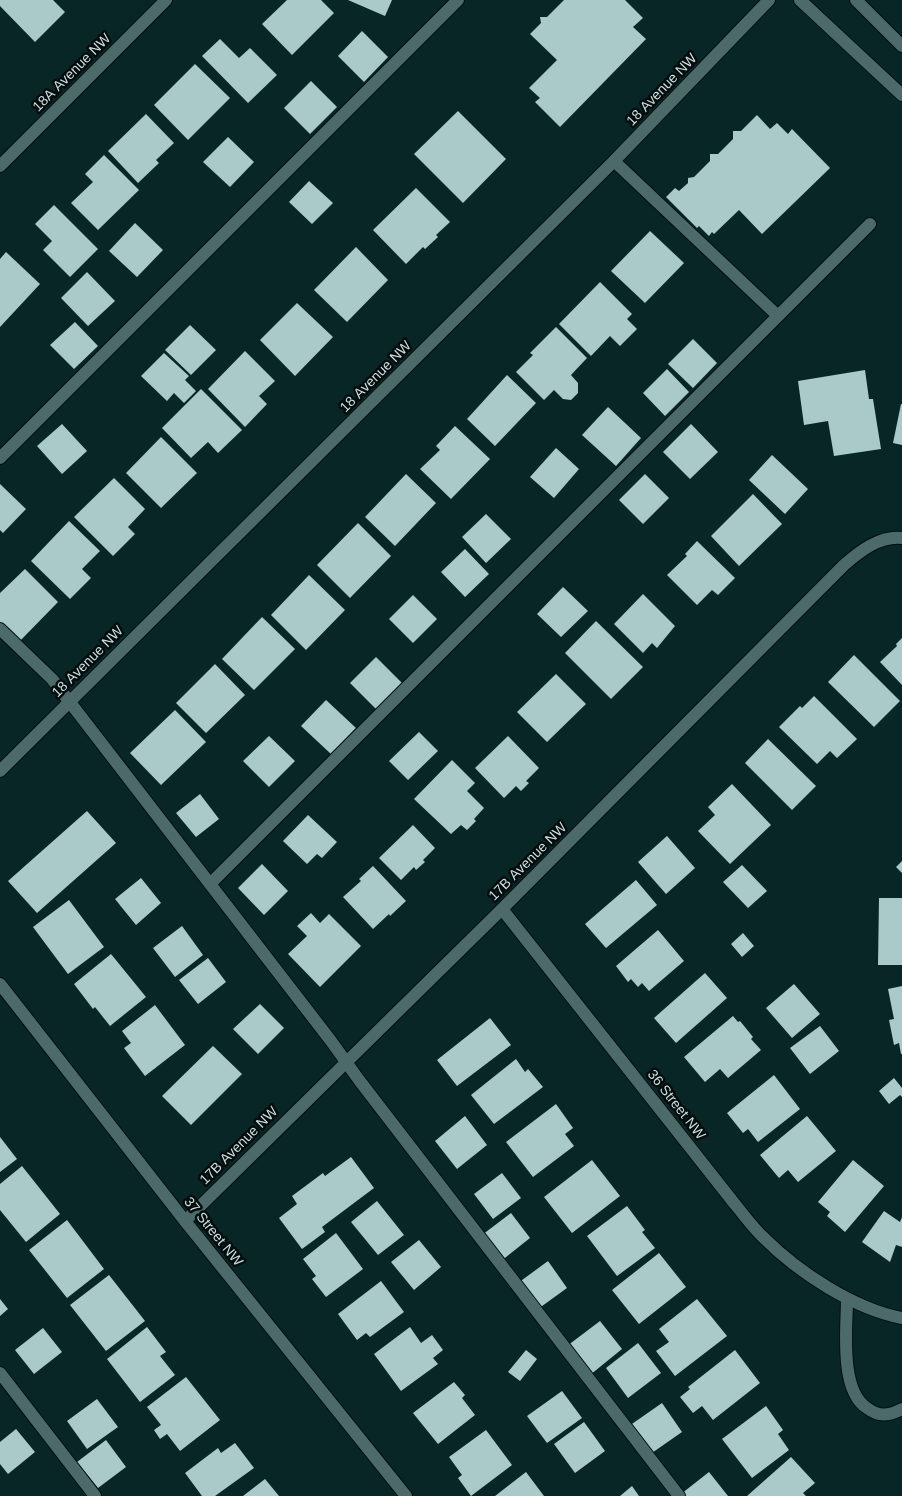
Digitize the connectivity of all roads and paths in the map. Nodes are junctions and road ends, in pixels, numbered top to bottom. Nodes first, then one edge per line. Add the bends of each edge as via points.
1 (166, 0) edge
2 (458, 0) edge
3 (769, 0) edge
4 (800, 0) edge
5 (856, 0) edge
6 (902, 46) edge
7 (902, 95) edge
8 (614, 161) junction
9 (0, 166) edge
10 (870, 224) dead end
11 (778, 316) junction
12 (0, 458) edge
13 (900, 537) edge
14 (0, 629) edge
15 (69, 702) junction
16 (0, 770) edge
17 (210, 884) junction
18 (502, 909) junction
19 (0, 984) edge
20 (346, 1061) junction
21 (185, 1221) junction
22 (847, 1298) junction
23 (902, 1318) edge
24 (0, 1373) edge
25 (902, 1409) edge
26 (95, 1496) edge
27 (406, 1496) edge
28 (679, 1496) edge

1 - 9 street, 18A Avenue NW
2 - 12 street
3 - 8 street, 18 Avenue NW
4 - 7 street
5 - 6 street
8 - 11 street
8 - 15 street, 18 Avenue NW
10 - 11 street
11 - 17 street
13 - 18 street, 17B Avenue NW via 872,544 844,565
14 - 15 street via 52,679
15 - 16 street, 18 Avenue NW
15 - 17 street
17 - 20 street
18 - 20 street, 17B Avenue NW
18 - 22 street, 36 Street NW via 748,1221 783,1256
19 - 21 street, 37 Street NW
20 - 21 street, 17B Avenue NW
20 - 28 street
21 - 27 street, 37 Street NW
22 - 23 street, 36 Street NW
22 - 25 street via 848,1368 855,1394 874,1414 887,1416
24 - 26 street

